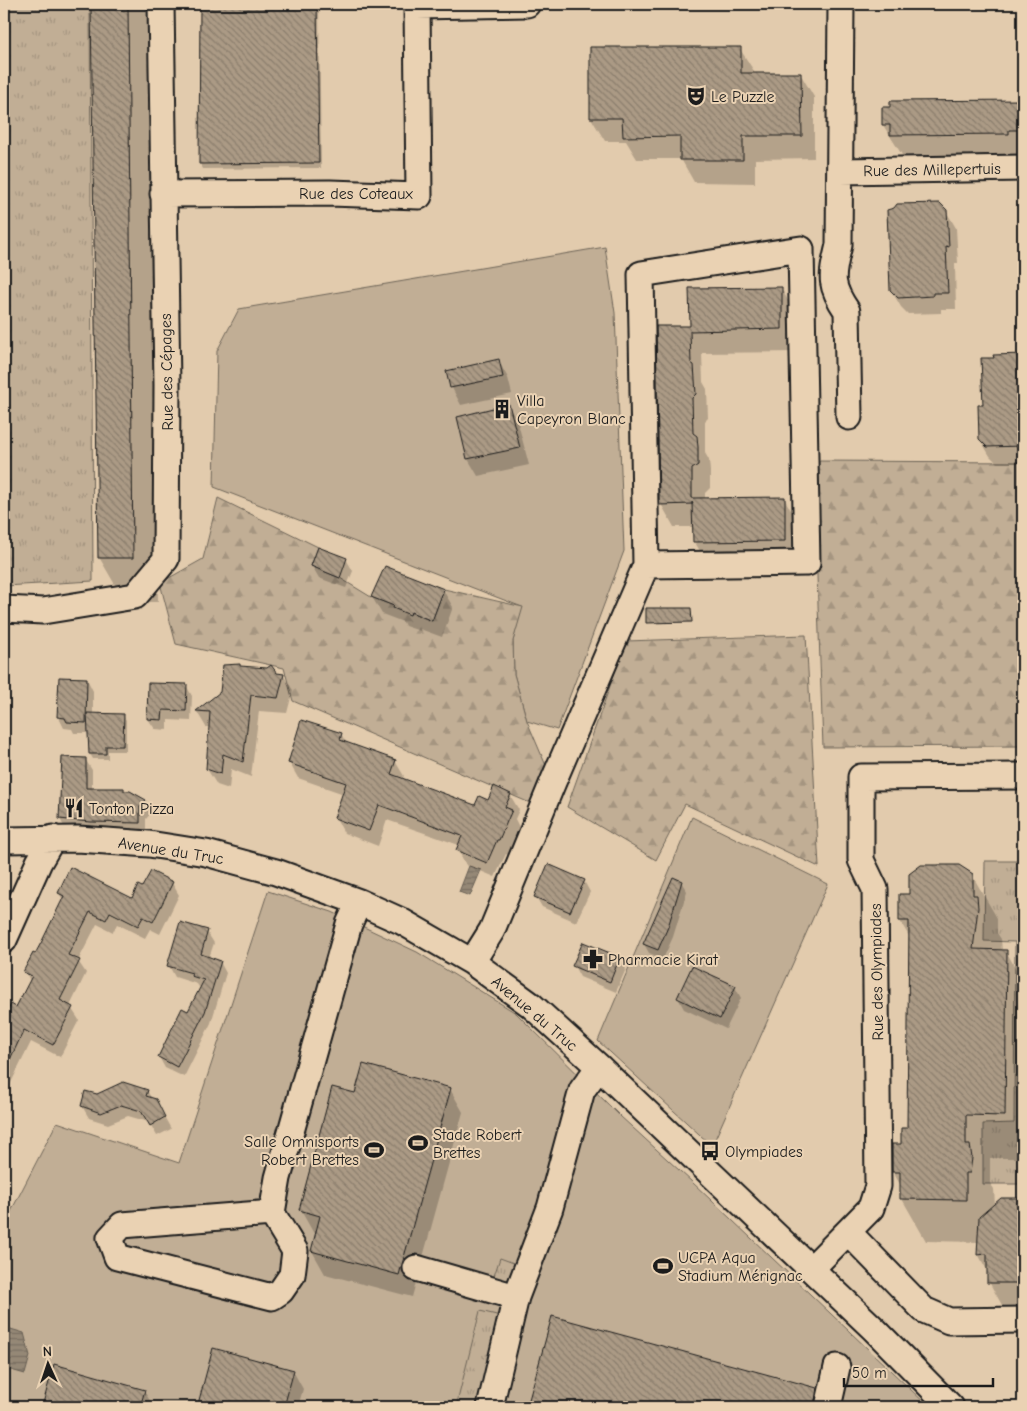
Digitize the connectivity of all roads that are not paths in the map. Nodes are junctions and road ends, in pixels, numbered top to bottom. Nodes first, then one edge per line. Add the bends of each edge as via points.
1 (161, 4) edge
2 (527, 4) edge
3 (841, 4) edge
4 (417, 5) edge
5 (1023, 168) edge
6 (841, 171) junction
7 (163, 194) junction
8 (849, 416) dead end
9 (646, 565) junction
10 (4, 610) edge
11 (1023, 776) edge
12 (53, 838) junction
13 (4, 840) edge
14 (358, 902) junction
15 (4, 940) edge
16 (472, 962) junction
17 (599, 1067) junction
18 (272, 1213) junction
19 (848, 1233) junction
20 (416, 1268) dead end
21 (811, 1269) junction
22 (516, 1297) junction
23 (1023, 1320) edge
24 (838, 1367) dead end
25 (490, 1407) edge
26 (828, 1407) edge
27 (951, 1407) edge

1 - 7 street, Rue des Cépages
2 - 4 street
3 - 6 street, Rue des Millepertuis
4 - 7 street, Rue des Coteaux via 419,196
5 - 6 street, Rue des Millepertuis
6 - 8 street, Rue des Millepertuis via 839,245 832,277 837,297 846,311
7 - 10 street, Rue des Cépages via 166,559 135,596 43,611
9 - 9 street via 641,274 801,249 807,562
9 - 16 street via 492,930
11 - 19 street, Rue des Olympiades via 861,776 861,860 875,889 878,1186 871,1208
12 - 13 street, Avenue du Truc
12 - 14 street, Avenue du Truc via 149,844 206,852 276,872
12 - 15 street
14 - 16 street, Avenue du Truc via 401,921
14 - 18 street via 349,924 281,1168
16 - 17 street, Avenue du Truc via 531,1005
17 - 21 street, Avenue du Truc
17 - 22 street via 582,1090 550,1208
18 - 18 street via 122,1226 110,1238 116,1256 272,1297 281,1291 292,1275 294,1251
19 - 21 street, Rue des Olympiades
19 - 23 street via 924,1310 949,1321
20 - 22 street
21 - 27 street, Avenue du Truc
22 - 25 street
24 - 26 street

